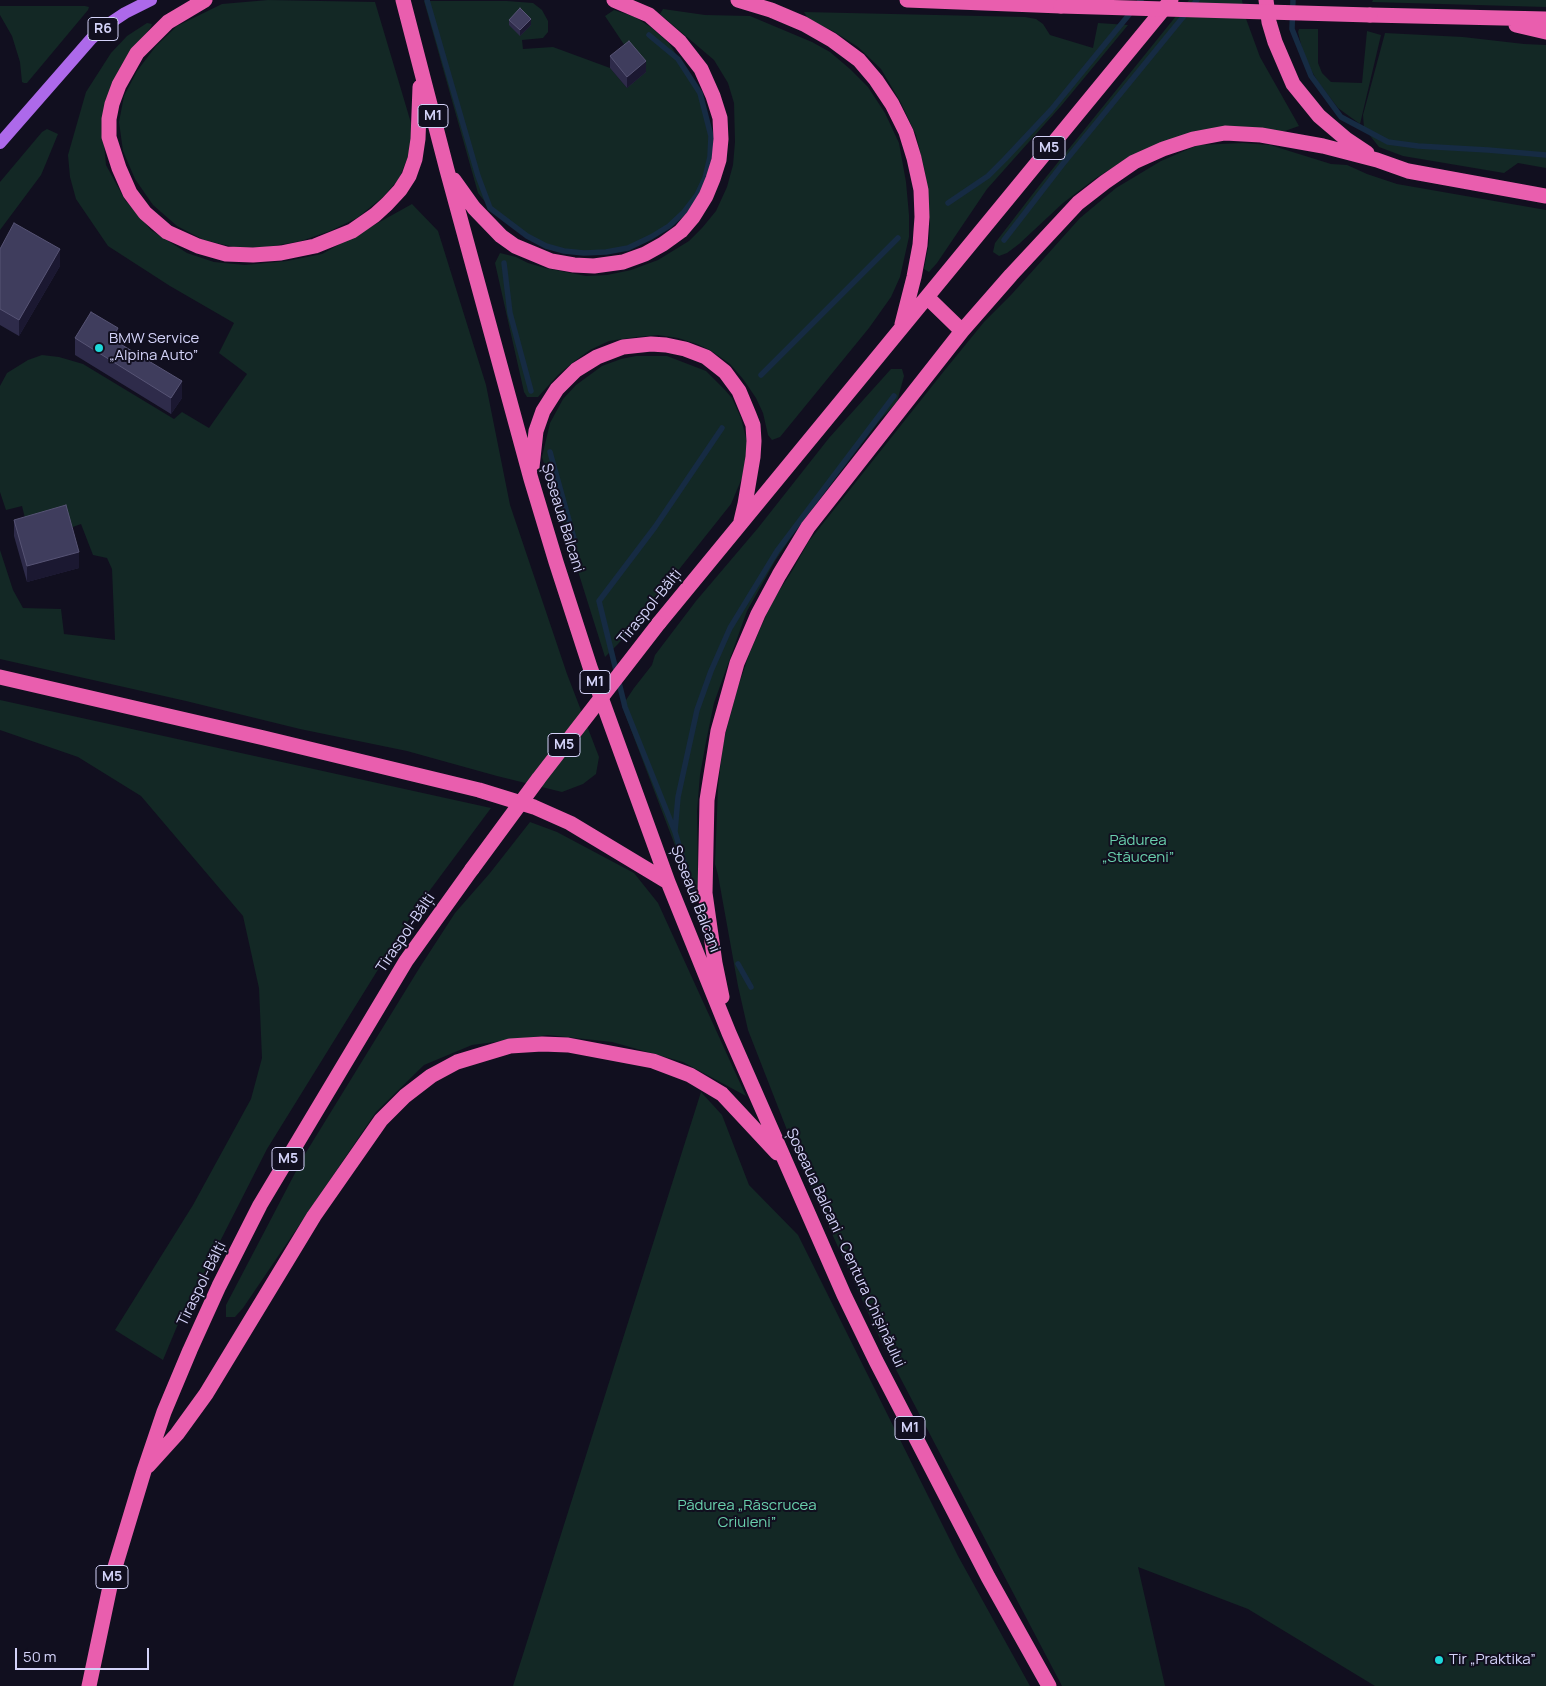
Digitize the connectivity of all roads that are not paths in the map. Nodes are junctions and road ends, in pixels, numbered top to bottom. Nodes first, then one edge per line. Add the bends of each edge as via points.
1 (151, 0) edge
2 (205, 0) edge
3 (403, 0) edge
4 (614, 0) edge
5 (738, 0) edge
6 (908, 0) edge
7 (1171, 0) edge
8 (1266, 0) edge
9 (1483, 18) junction
10 (1546, 20) edge
11 (1546, 32) edge
12 (420, 63) junction
13 (0, 143) edge
14 (1376, 160) junction
15 (447, 170) junction
16 (1546, 196) edge
17 (927, 297) junction
18 (900, 330) junction
19 (962, 331) junction
20 (532, 479) junction
21 (740, 525) junction
22 (0, 677) edge
23 (668, 882) junction
24 (729, 1033) junction
25 (786, 1162) junction
26 (144, 1471) junction
27 (89, 1686) edge
28 (1049, 1686) edge

1 - 13 main road, R6 via 125,13 91,39
2 - 12 highway via 168,22 138,53 119,86 109,119 110,138 130,193 145,213 167,232 198,246 226,254 281,253 315,246 352,231 375,215 409,176 418,139
3 - 12 highway, Șoseaua Balcani / M1
4 - 15 highway via 649,15 680,42 701,69 714,96 720,118 719,160 706,196 681,231 645,254 623,262 594,266 551,260 515,246 501,236 474,208
5 - 18 highway via 804,24 859,60 892,104 906,132 921,190 922,218 914,278
6 - 9 highway, bridge
7 - 17 highway, M5
8 - 14 highway via 1275,42 1293,84 1319,116
9 - 10 highway
9 - 11 highway
12 - 15 highway, Șoseaua Balcani / M1
14 - 16 highway via 1408,170
14 - 19 highway via 1323,146 1261,135 1225,133 1193,138 1163,149 1134,162 1078,203
15 - 20 highway, Șoseaua Balcani / M1
17 - 18 highway, Tiraspol-Bălți / M5
17 - 19 highway
18 - 21 highway, Tiraspol-Bălți / M5
19 - 24 highway via 808,527 758,614 738,663 718,731 707,800 705,893
20 - 21 highway via 539,421 550,400 576,370 610,351 639,345 686,349 706,357 732,380 753,425 753,458
20 - 23 highway, Șoseaua Balcani / M1 via 590,667
21 - 26 highway, Tiraspol-Bălți / M5, bridge via 539,778 406,961 260,1205 190,1350
22 - 23 highway via 479,790 534,807 570,823
23 - 24 highway, Șoseaua Balcani / M1
24 - 25 highway, Șoseaua Balcani - Centura Chișinăului / M1
25 - 26 highway via 722,1094 690,1075 652,1060 568,1045 542,1044 510,1046 457,1062 431,1076 381,1120 314,1216 206,1394
25 - 28 highway, Șoseaua Balcani - Centura Chișinăului / M1 via 876,1361 988,1577
26 - 27 highway, Tiraspol-Bălți / M5 via 112,1577

